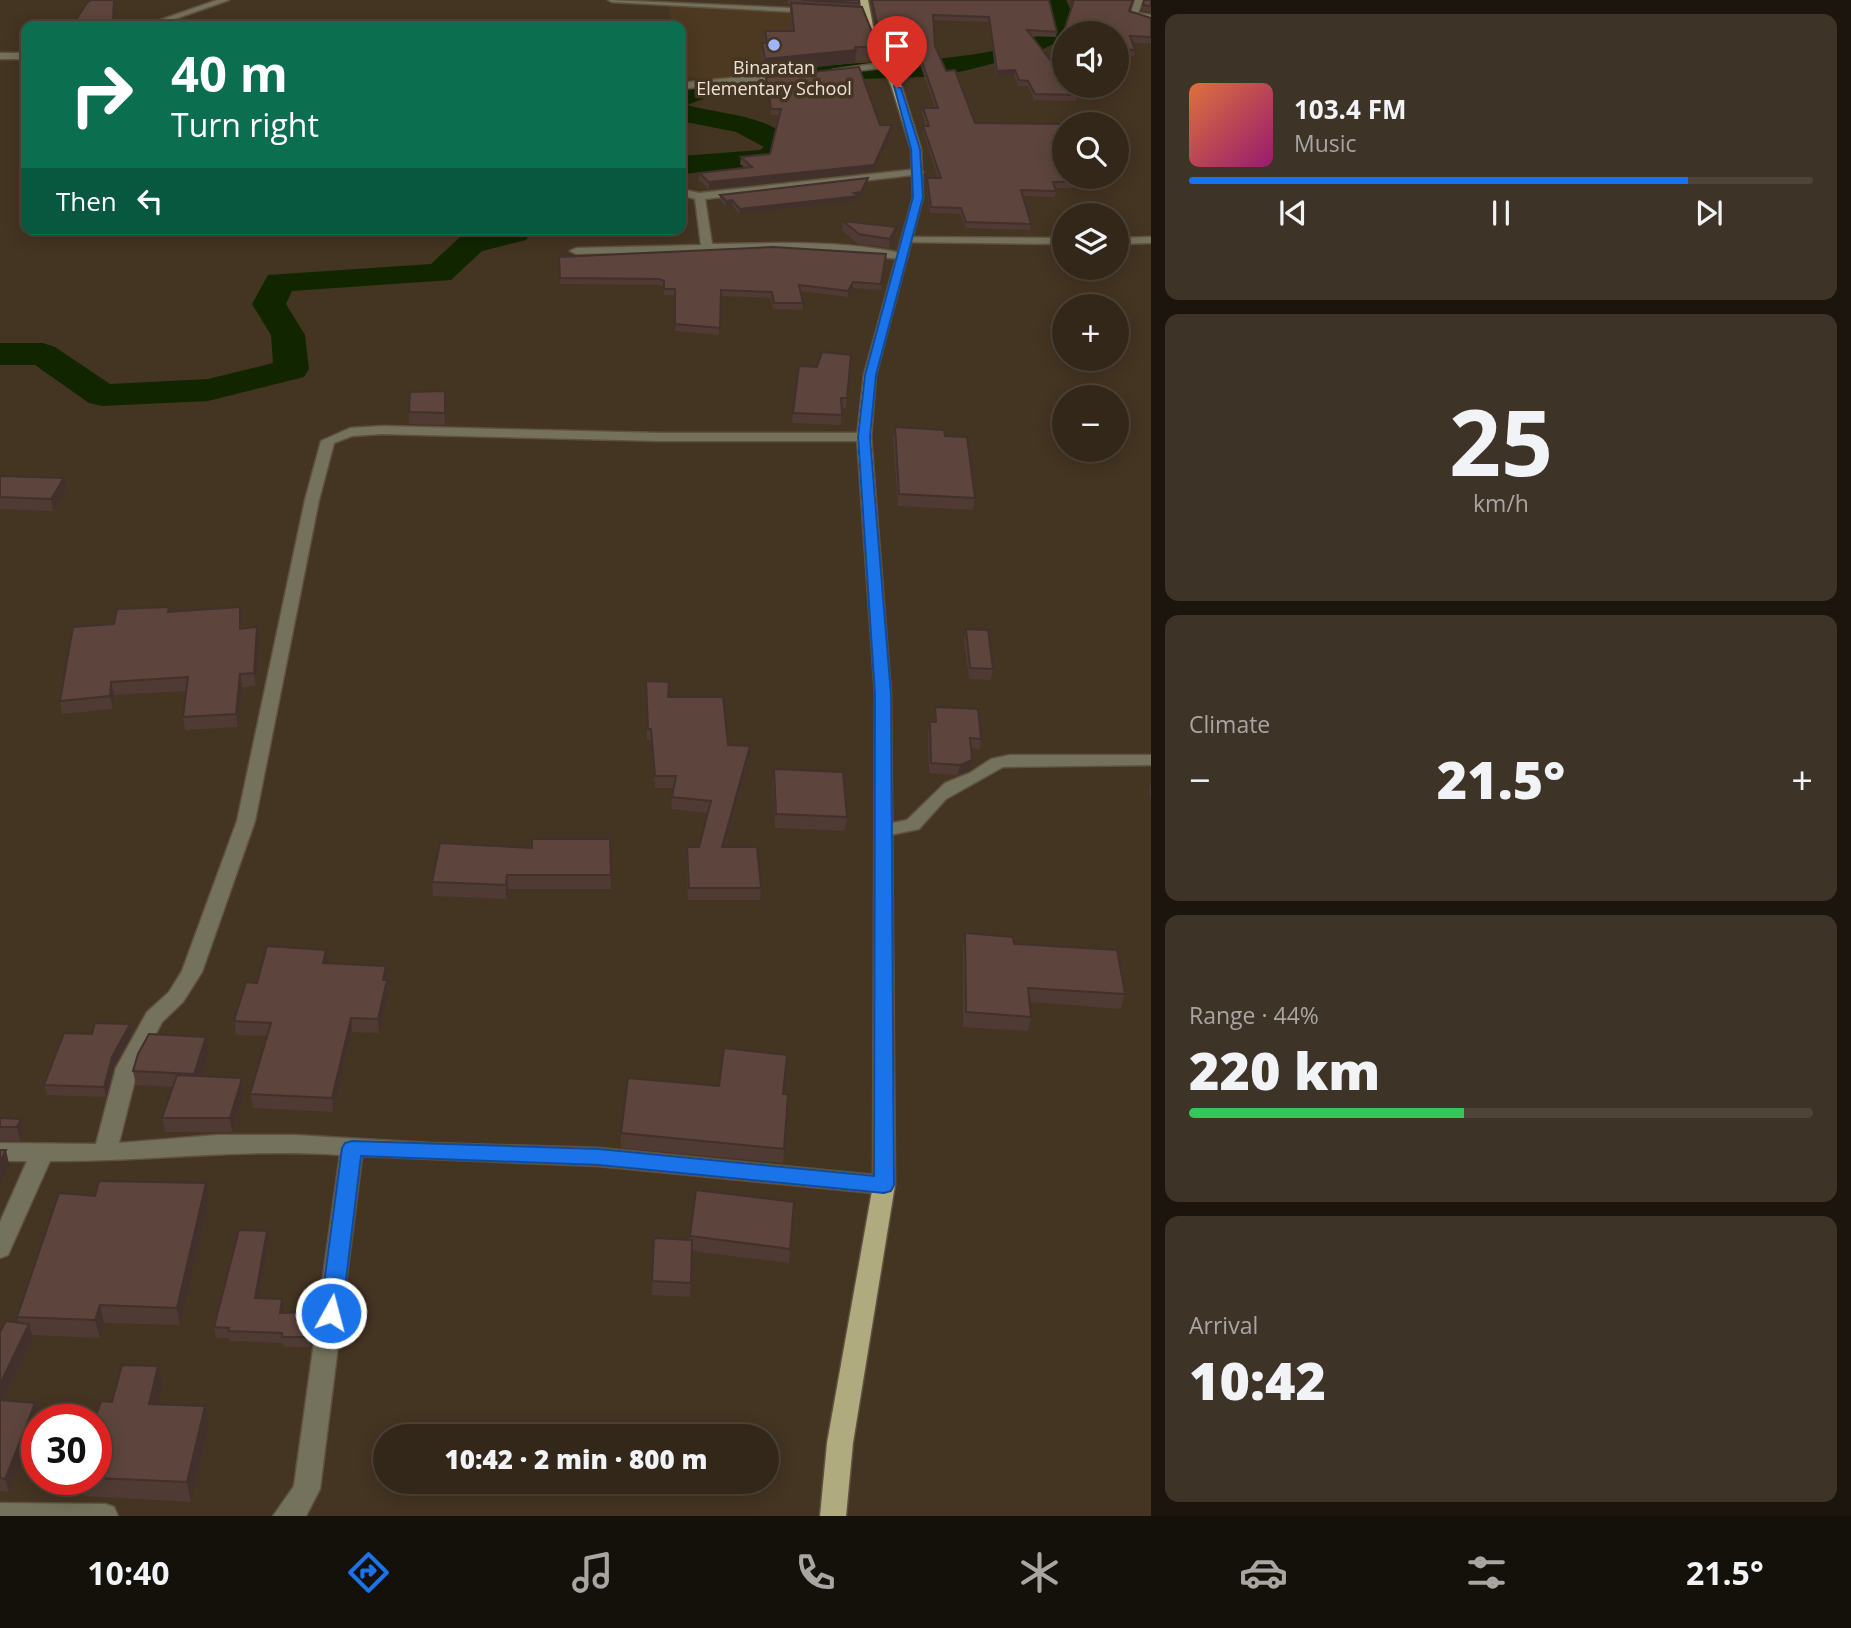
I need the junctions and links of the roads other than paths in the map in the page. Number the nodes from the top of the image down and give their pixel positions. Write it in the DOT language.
graph roads {
  1 [pos="225,0"];
  2 [pos="612,0"];
  3 [pos="864,0"];
  4 [pos="1139,0"];
  5 [pos="825,12"];
  6 [pos="852,13"];
  7 [pos="866,14"];
  8 [pos="1151,18"];
  9 [pos="162,21"];
  10 [pos="21,56"];
  11 [pos="0,57"];
  12 [pos="889,69"];
  13 [pos="832,70"];
  14 [pos="804,73"];
  15 [pos="686,85"];
  16 [pos="918,172"];
  17 [pos="686,193"];
  18 [pos="701,197"];
  19 [pos="1151,240"];
  20 [pos="1129,241"];
  21 [pos="1052,242"];
  22 [pos="904,248"];
  23 [pos="707,249"];
  24 [pos="576,251"];
  25 [pos="864,437"];
  26 [pos="1151,760"];
  27 [pos="885,830"];
  28 [pos="352,1148"];
  29 [pos="0,1152"];
  30 [pos="42,1153"];
  31 [pos="105,1153"];
  32 [pos="884,1185"];
  33 [pos="0,1248"];
  34 [pos="0,1515"];
  35 [pos="105,1516"];
  36 [pos="286,1516"];
  37 [pos="833,1516"];
  1 -- 9 [label="street"];
  2 -- 5 [label="street"];
  3 -- 7 [label="main road"];
  4 -- 8 [label="street"];
  6 -- 7 [label="street"];
  7 -- 12 [label="main road"];
  10 -- 11 [label="street"];
  12 -- 13 [label="street"];
  12 -- 16 [label="main road"];
  14 -- 15 [label="street"];
  16 -- 18 [label="street"];
  16 -- 22 [label="main road"];
  17 -- 18 [label="street"];
  18 -- 23 [label="street"];
  19 -- 20 [label="street"];
  21 -- 22 [label="street"];
  22 -- 23 [label="street"];
  22 -- 25 [label="main road"];
  23 -- 24 [label="street"];
  25 -- 27 [label="main road"];
  25 -- 31 [label="street"];
  26 -- 27 [label="street"];
  27 -- 32 [label="main road"];
  28 -- 31 [label="street"];
  28 -- 32 [label="street"];
  28 -- 36 [label="street"];
  29 -- 30 [label="street"];
  30 -- 31 [label="street"];
  30 -- 33 [label="street"];
  32 -- 37 [label="main road"];
  34 -- 35 [label="street"];
}
